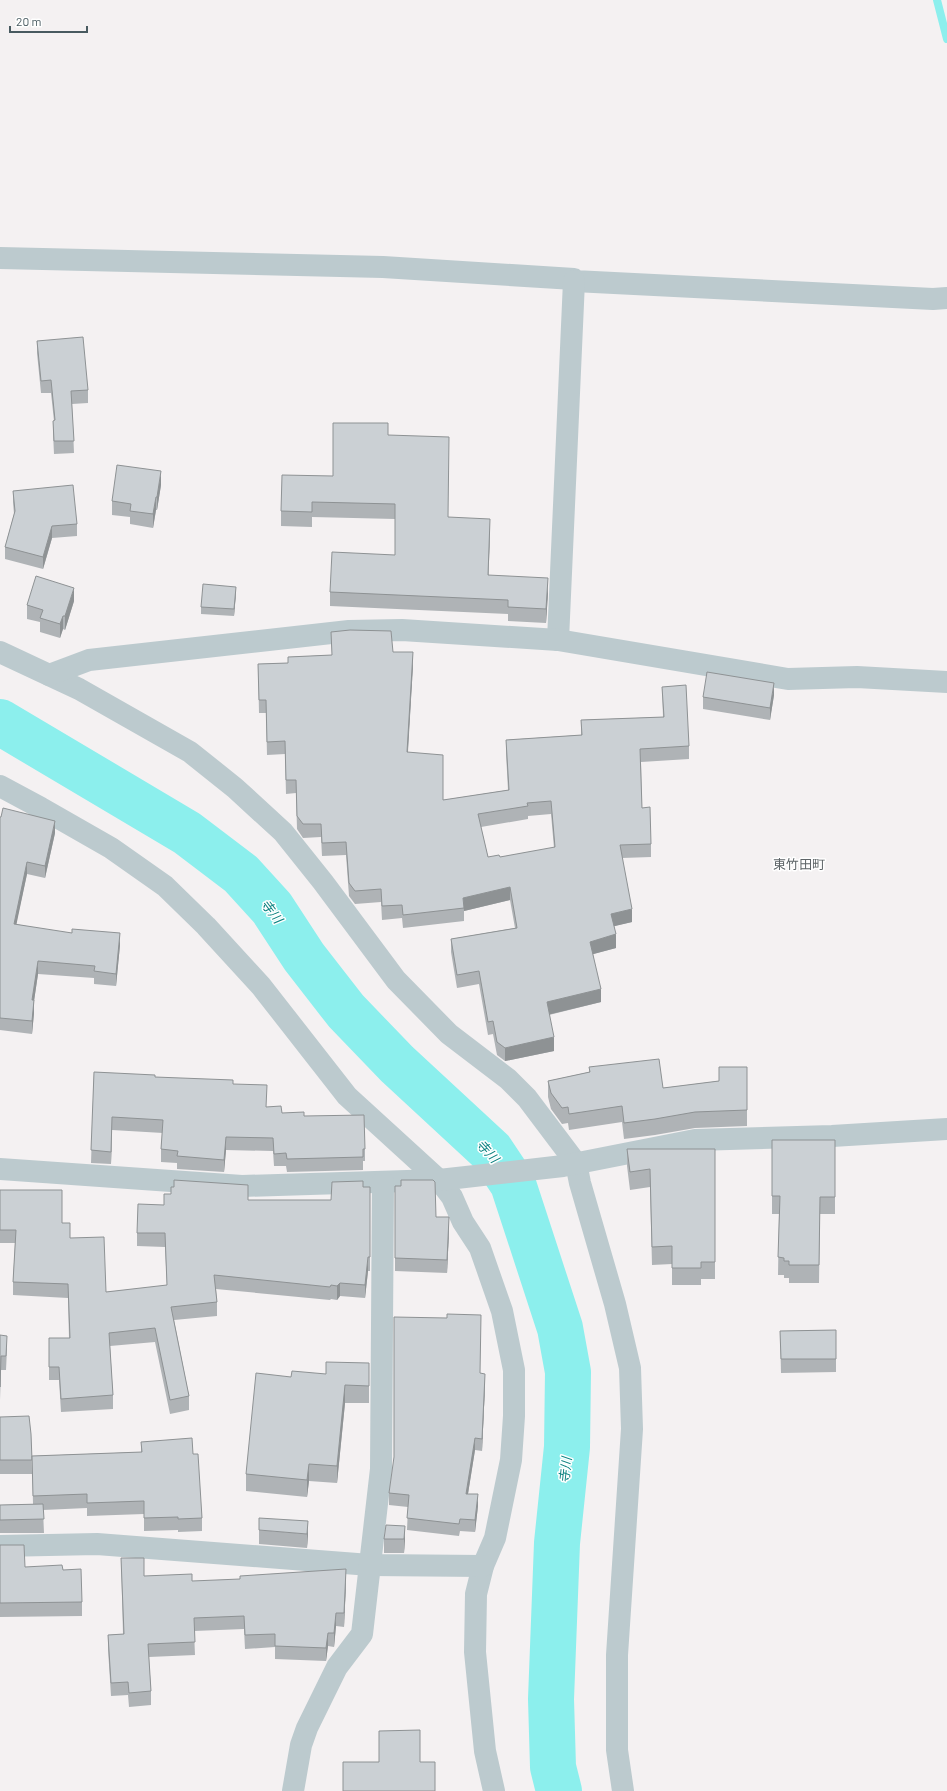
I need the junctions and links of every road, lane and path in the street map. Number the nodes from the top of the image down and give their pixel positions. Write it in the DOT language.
graph roads {
  1 [pos="0,258"];
  2 [pos="574,281"];
  3 [pos="947,298"];
  4 [pos="558,640"];
  5 [pos="0,652"];
  6 [pos="49,675"];
  7 [pos="947,682"];
  8 [pos="0,786"];
  9 [pos="947,1128"];
  10 [pos="570,1165"];
  11 [pos="0,1169"];
  12 [pos="445,1179"];
  13 [pos="383,1182"];
  14 [pos="0,1546"];
  15 [pos="370,1565"];
  16 [pos="483,1566"];
  17 [pos="293,1791"];
  18 [pos="494,1791"];
  19 [pos="623,1791"];
  1 -- 2 [label="street"];
  2 -- 3 [label="street"];
  2 -- 4 [label="street"];
  4 -- 6 [label="street"];
  4 -- 7 [label="street"];
  5 -- 6 [label="street"];
  6 -- 10 [label="street"];
  8 -- 12 [label="street"];
  9 -- 10 [label="street"];
  10 -- 12 [label="street"];
  10 -- 19 [label="street"];
  11 -- 13 [label="street"];
  12 -- 13 [label="street"];
  12 -- 16 [label="street"];
  13 -- 15 [label="street"];
  14 -- 15 [label="street"];
  15 -- 16 [label="street"];
  15 -- 17 [label="street"];
  16 -- 18 [label="street"];
}
